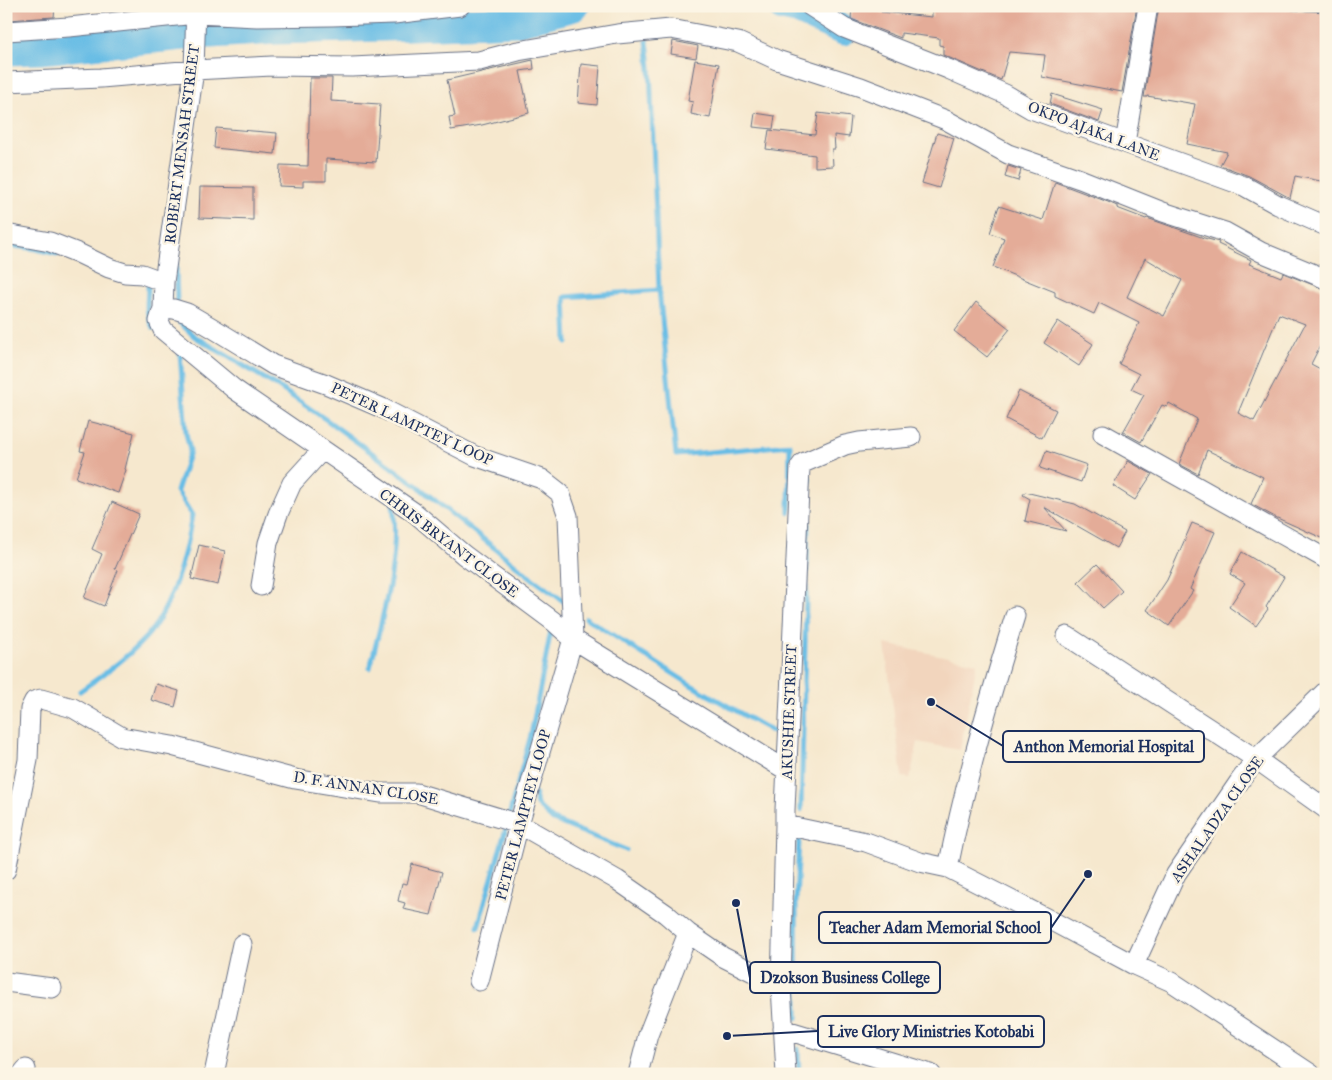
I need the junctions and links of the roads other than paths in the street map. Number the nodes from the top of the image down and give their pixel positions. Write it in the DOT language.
graph roads {
  1 [pos="460,6"];
  2 [pos="810,6"];
  3 [pos="1148,6"];
  4 [pos="196,10"];
  5 [pos="6,31"];
  6 [pos="194,70"];
  7 [pos="6,82"];
  8 [pos="1125,143"];
  9 [pos="1326,226"];
  10 [pos="6,234"];
  11 [pos="1326,279"];
  12 [pos="164,282"];
  13 [pos="163,308"];
  14 [pos="1103,434"];
  15 [pos="911,437"];
  16 [pos="322,450"];
  17 [pos="1326,559"];
  18 [pos="261,586"];
  19 [pos="1015,616"];
  20 [pos="1067,636"];
  21 [pos="573,639"];
  22 [pos="1326,691"];
  23 [pos="1256,759"];
  24 [pos="786,770"];
  25 [pos="1326,809"];
  26 [pos="519,824"];
  27 [pos="786,825"];
  28 [pos="948,868"];
  29 [pos="6,870"];
  30 [pos="688,933"];
  31 [pos="242,944"];
  32 [pos="1134,965"];
  33 [pos="479,981"];
  34 [pos="6,982"];
  35 [pos="781,986"];
  36 [pos="52,988"];
  37 [pos="783,1029"];
  38 [pos="214,1074"];
  39 [pos="638,1074"];
  40 [pos="786,1074"];
  41 [pos="931,1074"];
  42 [pos="1311,1074"];
  1 -- 4 [label="street"];
  2 -- 8 [label="street, OKPO AJAKA LANE"];
  3 -- 8 [label="street"];
  4 -- 5 [label="street"];
  4 -- 6 [label="street, ROBERT MENSAH STREET"];
  6 -- 7 [label="street"];
  6 -- 11 [label="street"];
  6 -- 12 [label="street, ROBERT MENSAH STREET"];
  8 -- 9 [label="street, OKPO AJAKA LANE"];
  10 -- 12 [label="street"];
  12 -- 13 [label="street, CHRIS BRYANT CLOSE"];
  13 -- 16 [label="street, CHRIS BRYANT CLOSE"];
  13 -- 21 [label="street, PETER LAMPTEY LOOP"];
  14 -- 17 [label="street"];
  15 -- 24 [label="street, AKUSHIE STREET"];
  16 -- 18 [label="street"];
  16 -- 21 [label="street, CHRIS BRYANT CLOSE"];
  19 -- 28 [label="street"];
  20 -- 23 [label="street"];
  21 -- 24 [label="street, CHRIS BRYANT CLOSE"];
  21 -- 26 [label="street, PETER LAMPTEY LOOP"];
  22 -- 23 [label="street, ASHALADZA CLOSE"];
  23 -- 25 [label="street"];
  23 -- 32 [label="street, ASHALADZA CLOSE"];
  24 -- 27 [label="street, AKUSHIE STREET"];
  26 -- 29 [label="street, D. F. ANNAN CLOSE"];
  26 -- 30 [label="street, D. F. ANNAN CLOSE"];
  26 -- 33 [label="street, PETER LAMPTEY LOOP"];
  27 -- 28 [label="street"];
  27 -- 35 [label="street, AKUSHIE STREET"];
  28 -- 32 [label="street"];
  30 -- 35 [label="street, D. F. ANNAN CLOSE"];
  30 -- 39 [label="street"];
  31 -- 38 [label="street"];
  32 -- 42 [label="street"];
  34 -- 36 [label="street"];
  35 -- 37 [label="street, AKUSHIE STREET"];
  37 -- 40 [label="street, AKUSHIE STREET"];
  37 -- 41 [label="street"];
}
